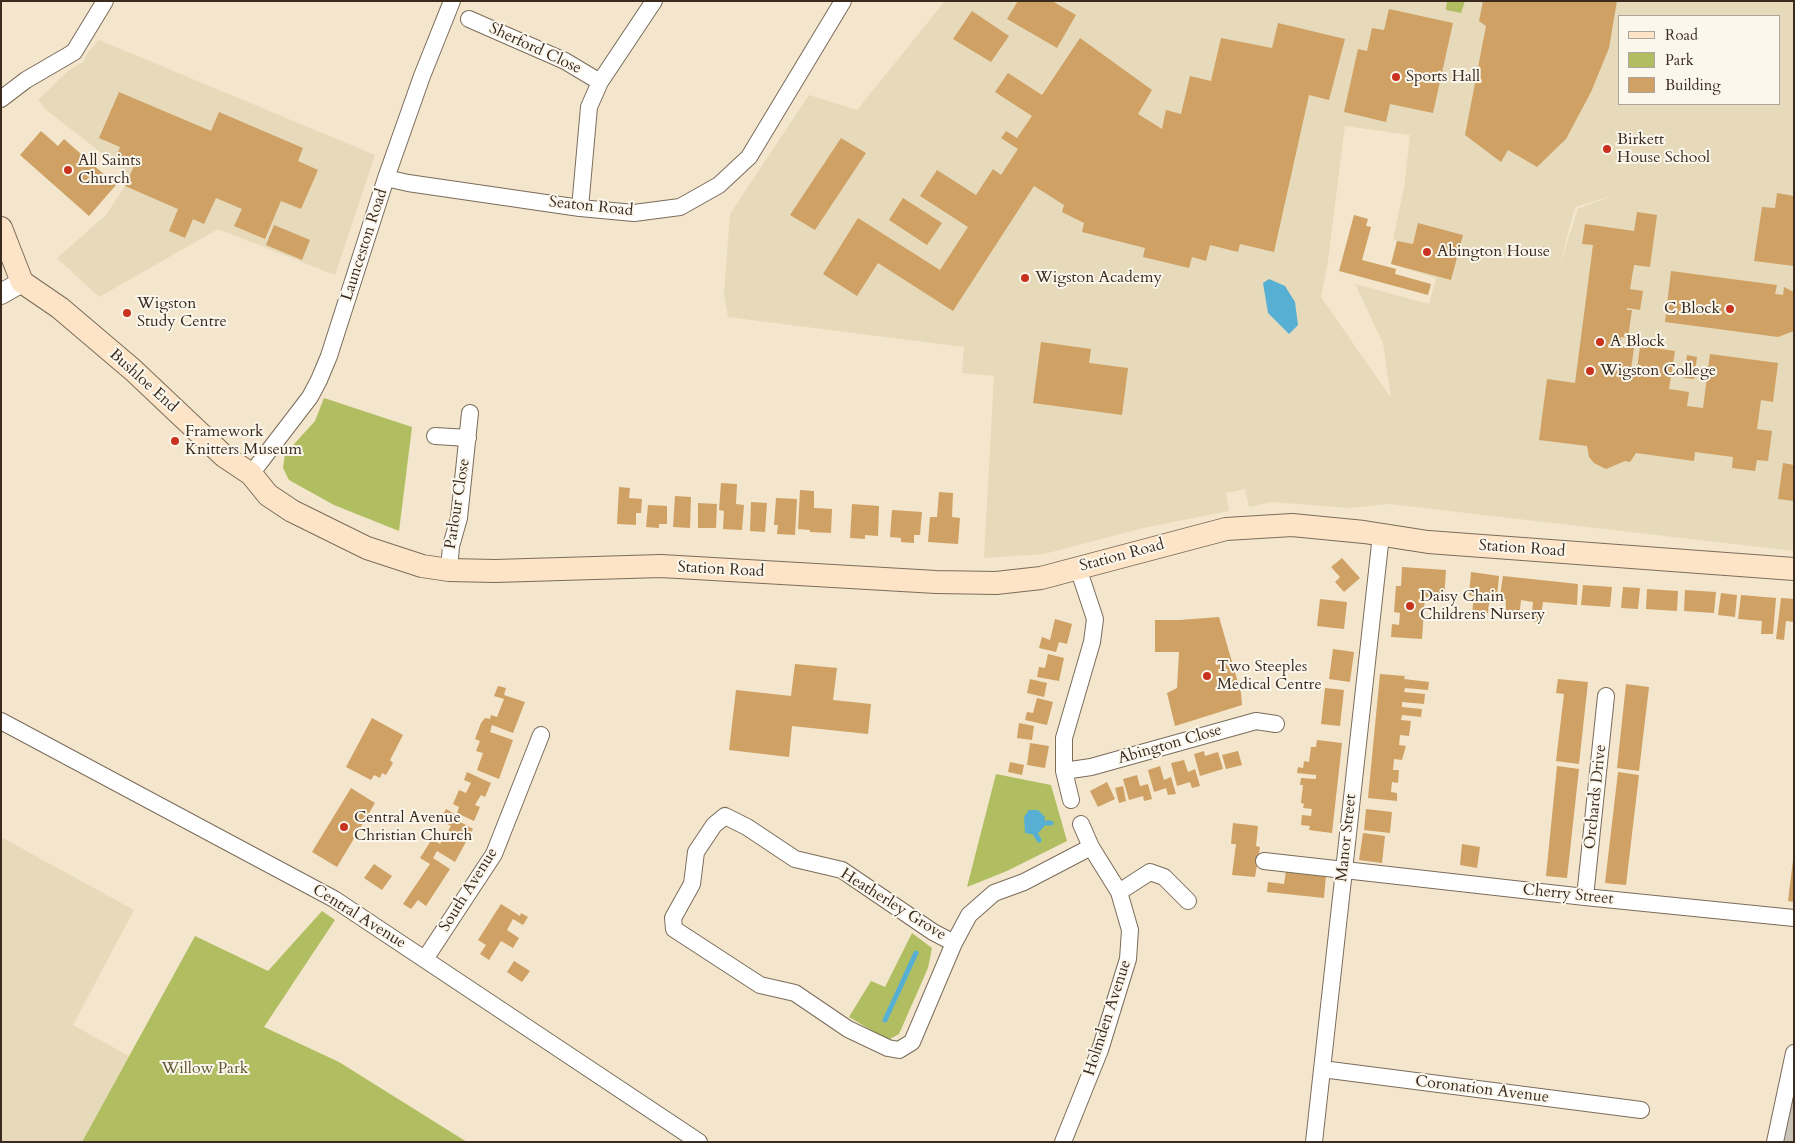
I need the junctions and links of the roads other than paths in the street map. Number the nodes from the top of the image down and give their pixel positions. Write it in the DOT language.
graph roads {
  1 [pos="105,1"];
  2 [pos="452,1"];
  3 [pos="654,1"];
  4 [pos="842,1"];
  5 [pos="469,19"];
  6 [pos="600,82"];
  7 [pos="1,99"];
  8 [pos="386,178"];
  9 [pos="580,208"];
  10 [pos="3,231"];
  11 [pos="22,282"];
  12 [pos="1,294"];
  13 [pos="470,413"];
  14 [pos="435,436"];
  15 [pos="468,438"];
  16 [pos="251,474"];
  17 [pos="1381,534"];
  18 [pos="1078,568"];
  19 [pos="1794,569"];
  20 [pos="449,570"];
  21 [pos="1606,696"];
  22 [pos="1,721"];
  23 [pos="1276,724"];
  24 [pos="541,735"];
  25 [pos="1064,771"];
  26 [pos="1071,800"];
  27 [pos="1081,824"];
  28 [pos="1091,847"];
  29 [pos="1264,861"];
  30 [pos="1343,871"];
  31 [pos="1119,892"];
  32 [pos="1585,898"];
  33 [pos="1188,901"];
  34 [pos="1794,918"];
  35 [pos="954,943"];
  36 [pos="425,959"];
  37 [pos="1794,1053"];
  38 [pos="1322,1070"];
  39 [pos="1641,1110"];
  40 [pos="699,1142"];
  41 [pos="1063,1142"];
  42 [pos="1314,1142"];
  43 [pos="1775,1142"];
  1 -- 7 [label="street"];
  2 -- 8 [label="street, Launceston Road"];
  3 -- 6 [label="street"];
  4 -- 9 [label="street, Seaton Road"];
  5 -- 6 [label="street, Sherford Close"];
  6 -- 9 [label="street"];
  8 -- 9 [label="street, Seaton Road"];
  8 -- 16 [label="street, Launceston Road"];
  10 -- 11 [label="main road"];
  11 -- 12 [label="street"];
  11 -- 16 [label="main road, Bushloe End"];
  13 -- 15 [label="street, Parlour Close"];
  14 -- 15 [label="street, Parlour Close"];
  15 -- 20 [label="street, Parlour Close"];
  16 -- 20 [label="main road, Bushloe End"];
  17 -- 18 [label="main road, Station Road"];
  17 -- 19 [label="main road, Station Road"];
  17 -- 30 [label="street, Manor Street"];
  18 -- 20 [label="main road, Station Road"];
  18 -- 25 [label="street"];
  21 -- 32 [label="street, Orchards Drive"];
  22 -- 36 [label="street, Central Avenue"];
  23 -- 25 [label="street, Abington Close"];
  24 -- 36 [label="street, South Avenue"];
  25 -- 26 [label="street"];
  27 -- 28 [label="street, Holmden Avenue"];
  28 -- 31 [label="street, Holmden Avenue"];
  28 -- 35 [label="street, Heatherley Grove"];
  29 -- 30 [label="street, Cherry Street"];
  30 -- 32 [label="street, Cherry Street"];
  30 -- 38 [label="street, Manor Street"];
  31 -- 33 [label="street"];
  31 -- 41 [label="street, Holmden Avenue"];
  32 -- 34 [label="street, Cherry Street"];
  35 -- 35 [label="street, Heatherley Grove"];
  36 -- 40 [label="street, Central Avenue"];
  37 -- 43 [label="street"];
  38 -- 39 [label="street, Coronation Avenue"];
  38 -- 42 [label="street, Manor Street"];
}
